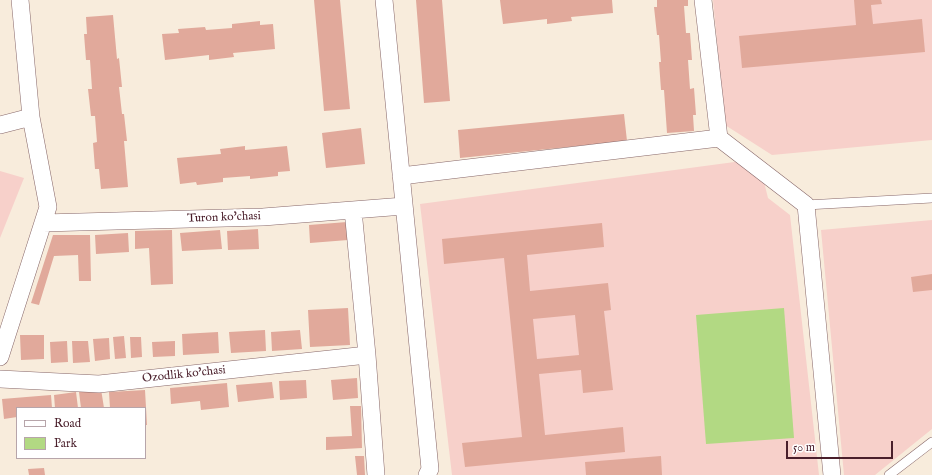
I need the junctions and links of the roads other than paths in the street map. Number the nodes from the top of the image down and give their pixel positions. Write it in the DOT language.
graph roads {
  1 [pos="20,0"];
  2 [pos="384,0"];
  3 [pos="703,0"];
  4 [pos="32,116"];
  5 [pos="0,125"];
  6 [pos="719,138"];
  7 [pos="401,176"];
  8 [pos="932,198"];
  9 [pos="806,205"];
  10 [pos="404,206"];
  11 [pos="353,210"];
  12 [pos="43,222"];
  13 [pos="367,355"];
  14 [pos="0,357"];
  15 [pos="0,380"];
  16 [pos="932,442"];
  17 [pos="376,475"];
  18 [pos="427,475"];
  19 [pos="832,475"];
  20 [pos="889,475"];
  1 -- 4 [label="street"];
  2 -- 7 [label="street"];
  3 -- 6 [label="street"];
  4 -- 5 [label="street"];
  4 -- 12 [label="street"];
  6 -- 7 [label="street"];
  6 -- 9 [label="street"];
  7 -- 10 [label="street"];
  8 -- 9 [label="lane"];
  9 -- 19 [label="street"];
  10 -- 11 [label="street, Turon ko'chasi"];
  10 -- 18 [label="street"];
  11 -- 12 [label="street, Turon ko'chasi"];
  11 -- 13 [label="street"];
  12 -- 14 [label="street"];
  13 -- 15 [label="street, Ozodlik ko'chasi"];
  13 -- 17 [label="street"];
  16 -- 20 [label="lane"];
}
